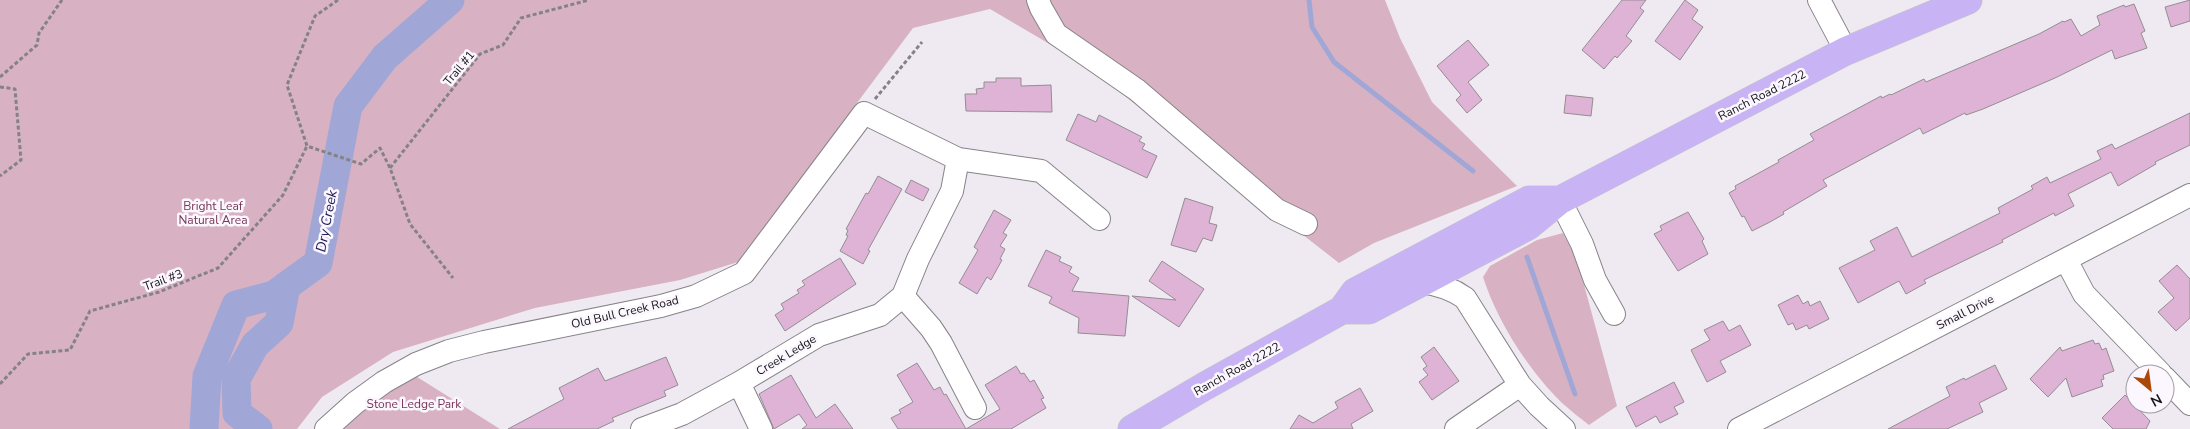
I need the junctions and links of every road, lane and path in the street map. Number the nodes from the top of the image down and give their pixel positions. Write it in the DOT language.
graph roads {
  1 [pos="62,0"];
  2 [pos="338,0"];
  3 [pos="589,0"];
  4 [pos="1038,0"];
  5 [pos="1819,0"];
  6 [pos="1968,0"];
  7 [pos="922,42"];
  8 [pos="1846,51"];
  9 [pos="0,77"];
  10 [pos="0,87"];
  11 [pos="864,113"];
  12 [pos="307,146"];
  13 [pos="958,159"];
  14 [pos="390,168"];
  15 [pos="0,176"];
  16 [pos="2190,195"];
  17 [pos="1560,200"];
  18 [pos="1099,219"];
  19 [pos="1306,224"];
  20 [pos="1471,256"];
  21 [pos="2066,260"];
  22 [pos="454,278"];
  23 [pos="1421,282"];
  24 [pos="903,296"];
  25 [pos="1464,298"];
  26 [pos="1342,310"];
  27 [pos="1614,314"];
  28 [pos="2151,364"];
  29 [pos="739,383"];
  30 [pos="0,384"];
  31 [pos="1520,385"];
  32 [pos="2175,388"];
  33 [pos="2190,404"];
  34 [pos="975,408"];
  35 [pos="326,429"];
  36 [pos="642,429"];
  37 [pos="761,429"];
  38 [pos="1132,429"];
  39 [pos="1456,429"];
  40 [pos="1564,429"];
  41 [pos="1739,429"];
  1 -- 9 [label="path"];
  2 -- 12 [label="path"];
  3 -- 14 [label="path, Trail #1"];
  4 -- 19 [label="street"];
  5 -- 8 [label="street"];
  6 -- 8 [label="main road, Ranch Road 2222"];
  7 -- 11 [label="path"];
  8 -- 17 [label="main road, Ranch Road 2222"];
  10 -- 15 [label="path"];
  11 -- 13 [label="street"];
  11 -- 35 [label="street, Old Bull Creek Road"];
  12 -- 14 [label="path"];
  12 -- 30 [label="path, Trail #3"];
  13 -- 18 [label="street"];
  13 -- 24 [label="street, Creek Ledge"];
  14 -- 22 [label="path"];
  16 -- 21 [label="street, Small Drive"];
  17 -- 20 [label="main road, Ranch Road 2222"];
  17 -- 26 [label="main road, Ranch Road 2222"];
  17 -- 27 [label="street"];
  20 -- 23 [label="main road, Ranch Road 2222"];
  20 -- 25 [label="street"];
  21 -- 28 [label="street"];
  21 -- 41 [label="street, Small Drive"];
  23 -- 25 [label="street"];
  23 -- 26 [label="main road, Ranch Road 2222"];
  24 -- 29 [label="street, Creek Ledge"];
  24 -- 34 [label="street"];
  25 -- 31 [label="street"];
  26 -- 38 [label="main road, Ranch Road 2222"];
  29 -- 36 [label="street, Creek Ledge"];
  29 -- 37 [label="street"];
  31 -- 39 [label="street"];
  31 -- 40 [label="street"];
  32 -- 33 [label="street"];
}
